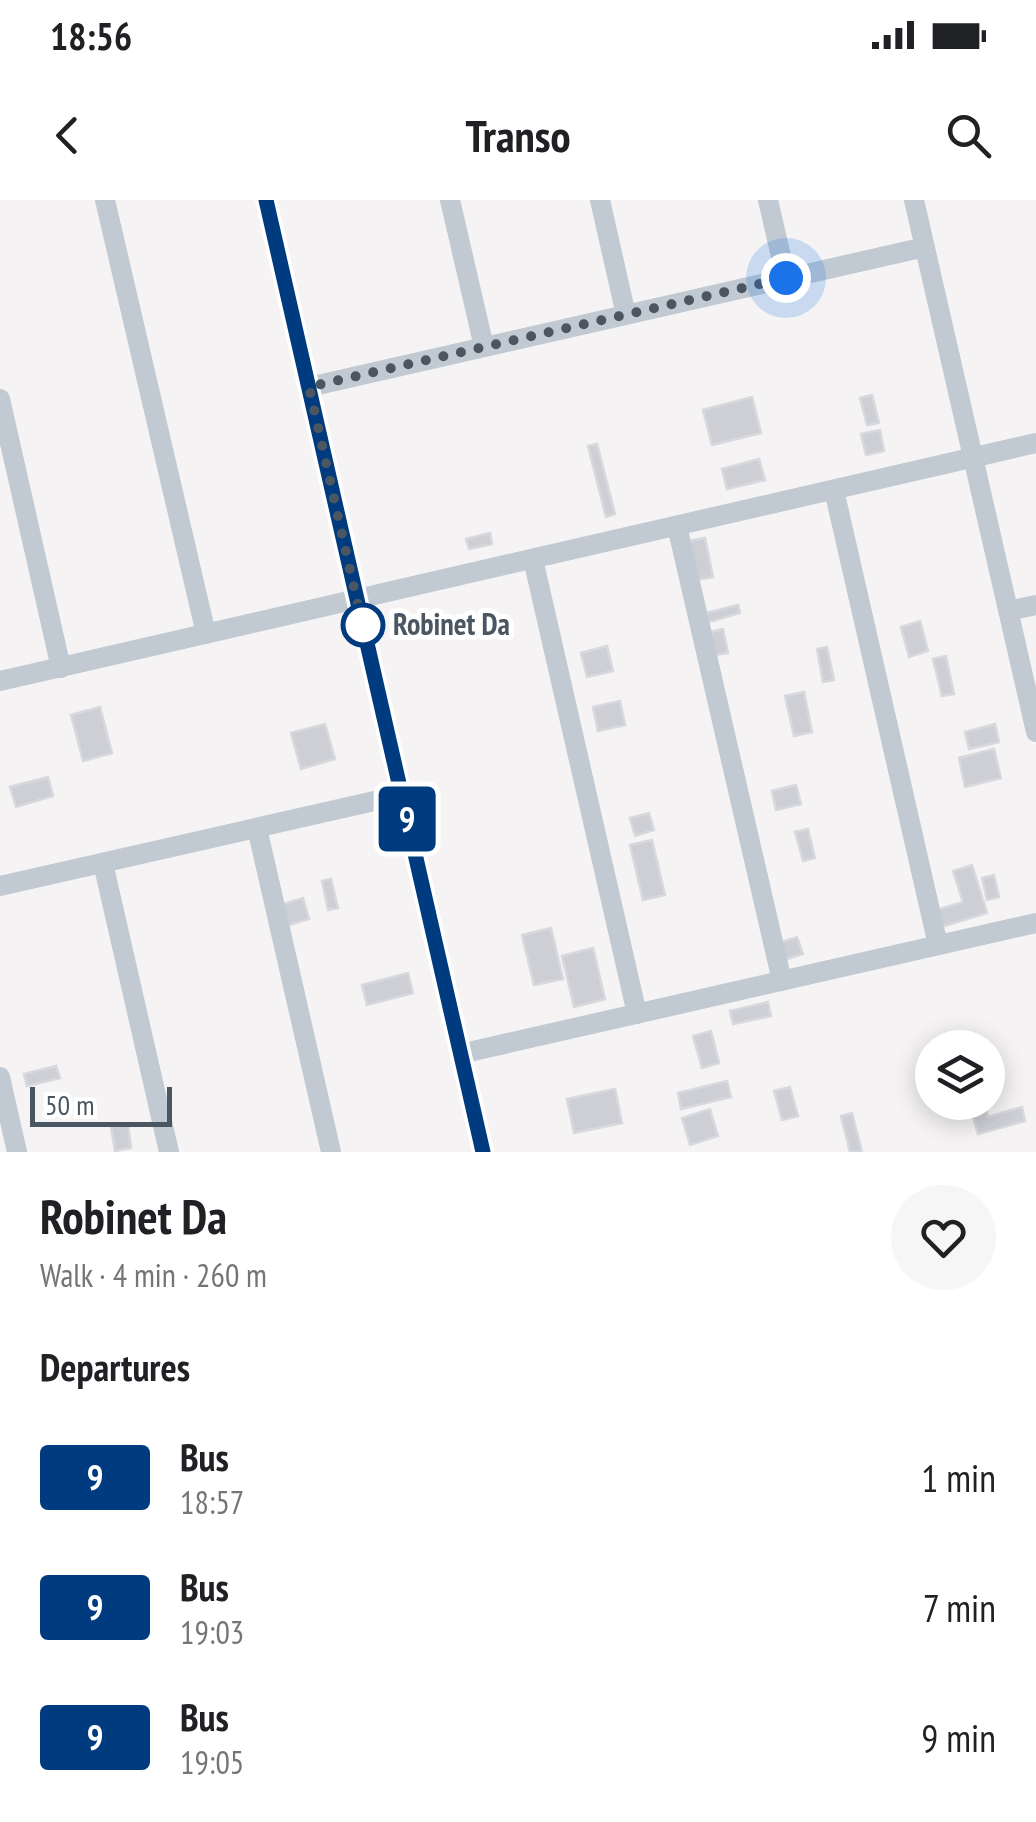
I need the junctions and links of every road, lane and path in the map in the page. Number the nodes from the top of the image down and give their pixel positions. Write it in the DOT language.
graph roads {
  1 [pos="106,200"];
  2 [pos="266,200"];
  3 [pos="450,200"];
  4 [pos="600,200"];
  5 [pos="768,200"];
  6 [pos="915,200"];
  7 [pos="925,247"];
  8 [pos="786,278"];
  9 [pos="626,315"];
  10 [pos="484,347"];
  11 [pos="309,387"];
  12 [pos="0,399"];
  13 [pos="1036,443"];
  14 [pos="974,458"];
  15 [pos="834,490"];
  16 [pos="677,526"];
  17 [pos="533,559"];
  18 [pos="357,600"];
  19 [pos="1036,605"];
  20 [pos="1008,611"];
  21 [pos="206,634"];
  22 [pos="61,668"];
  23 [pos="0,682"];
  24 [pos="1036,732"];
  25 [pos="402,795"];
  26 [pos="257,828"];
  27 [pos="103,862"];
  28 [pos="0,886"];
  29 [pos="1036,923"];
  30 [pos="938,946"];
  31 [pos="782,981"];
  32 [pos="636,1014"];
  33 [pos="460,1054"];
  34 [pos="0,1077"];
  35 [pos="17,1152"];
  36 [pos="168,1152"];
  37 [pos="330,1152"];
  38 [pos="483,1152"];
  1 -- 21 [label="street"];
  2 -- 11 [label="street"];
  3 -- 10 [label="street"];
  4 -- 9 [label="street"];
  5 -- 8 [label="street"];
  6 -- 7 [label="street"];
  7 -- 8 [label="street"];
  7 -- 14 [label="street"];
  8 -- 9 [label="street"];
  9 -- 10 [label="street"];
  10 -- 11 [label="street"];
  11 -- 18 [label="street"];
  12 -- 22 [label="street"];
  13 -- 14 [label="street"];
  14 -- 15 [label="street"];
  14 -- 20 [label="street"];
  15 -- 16 [label="street"];
  15 -- 30 [label="street"];
  16 -- 17 [label="street"];
  16 -- 31 [label="street"];
  17 -- 18 [label="street"];
  17 -- 32 [label="street"];
  18 -- 21 [label="street"];
  18 -- 25 [label="street"];
  19 -- 20 [label="street"];
  20 -- 24 [label="street"];
  21 -- 22 [label="street"];
  22 -- 23 [label="street"];
  25 -- 26 [label="street"];
  25 -- 33 [label="street"];
  26 -- 27 [label="street"];
  26 -- 37 [label="street"];
  27 -- 28 [label="street"];
  27 -- 36 [label="street"];
  29 -- 30 [label="street"];
  30 -- 31 [label="street"];
  31 -- 32 [label="street"];
  32 -- 33 [label="street"];
  33 -- 38 [label="street"];
  34 -- 35 [label="street"];
}
